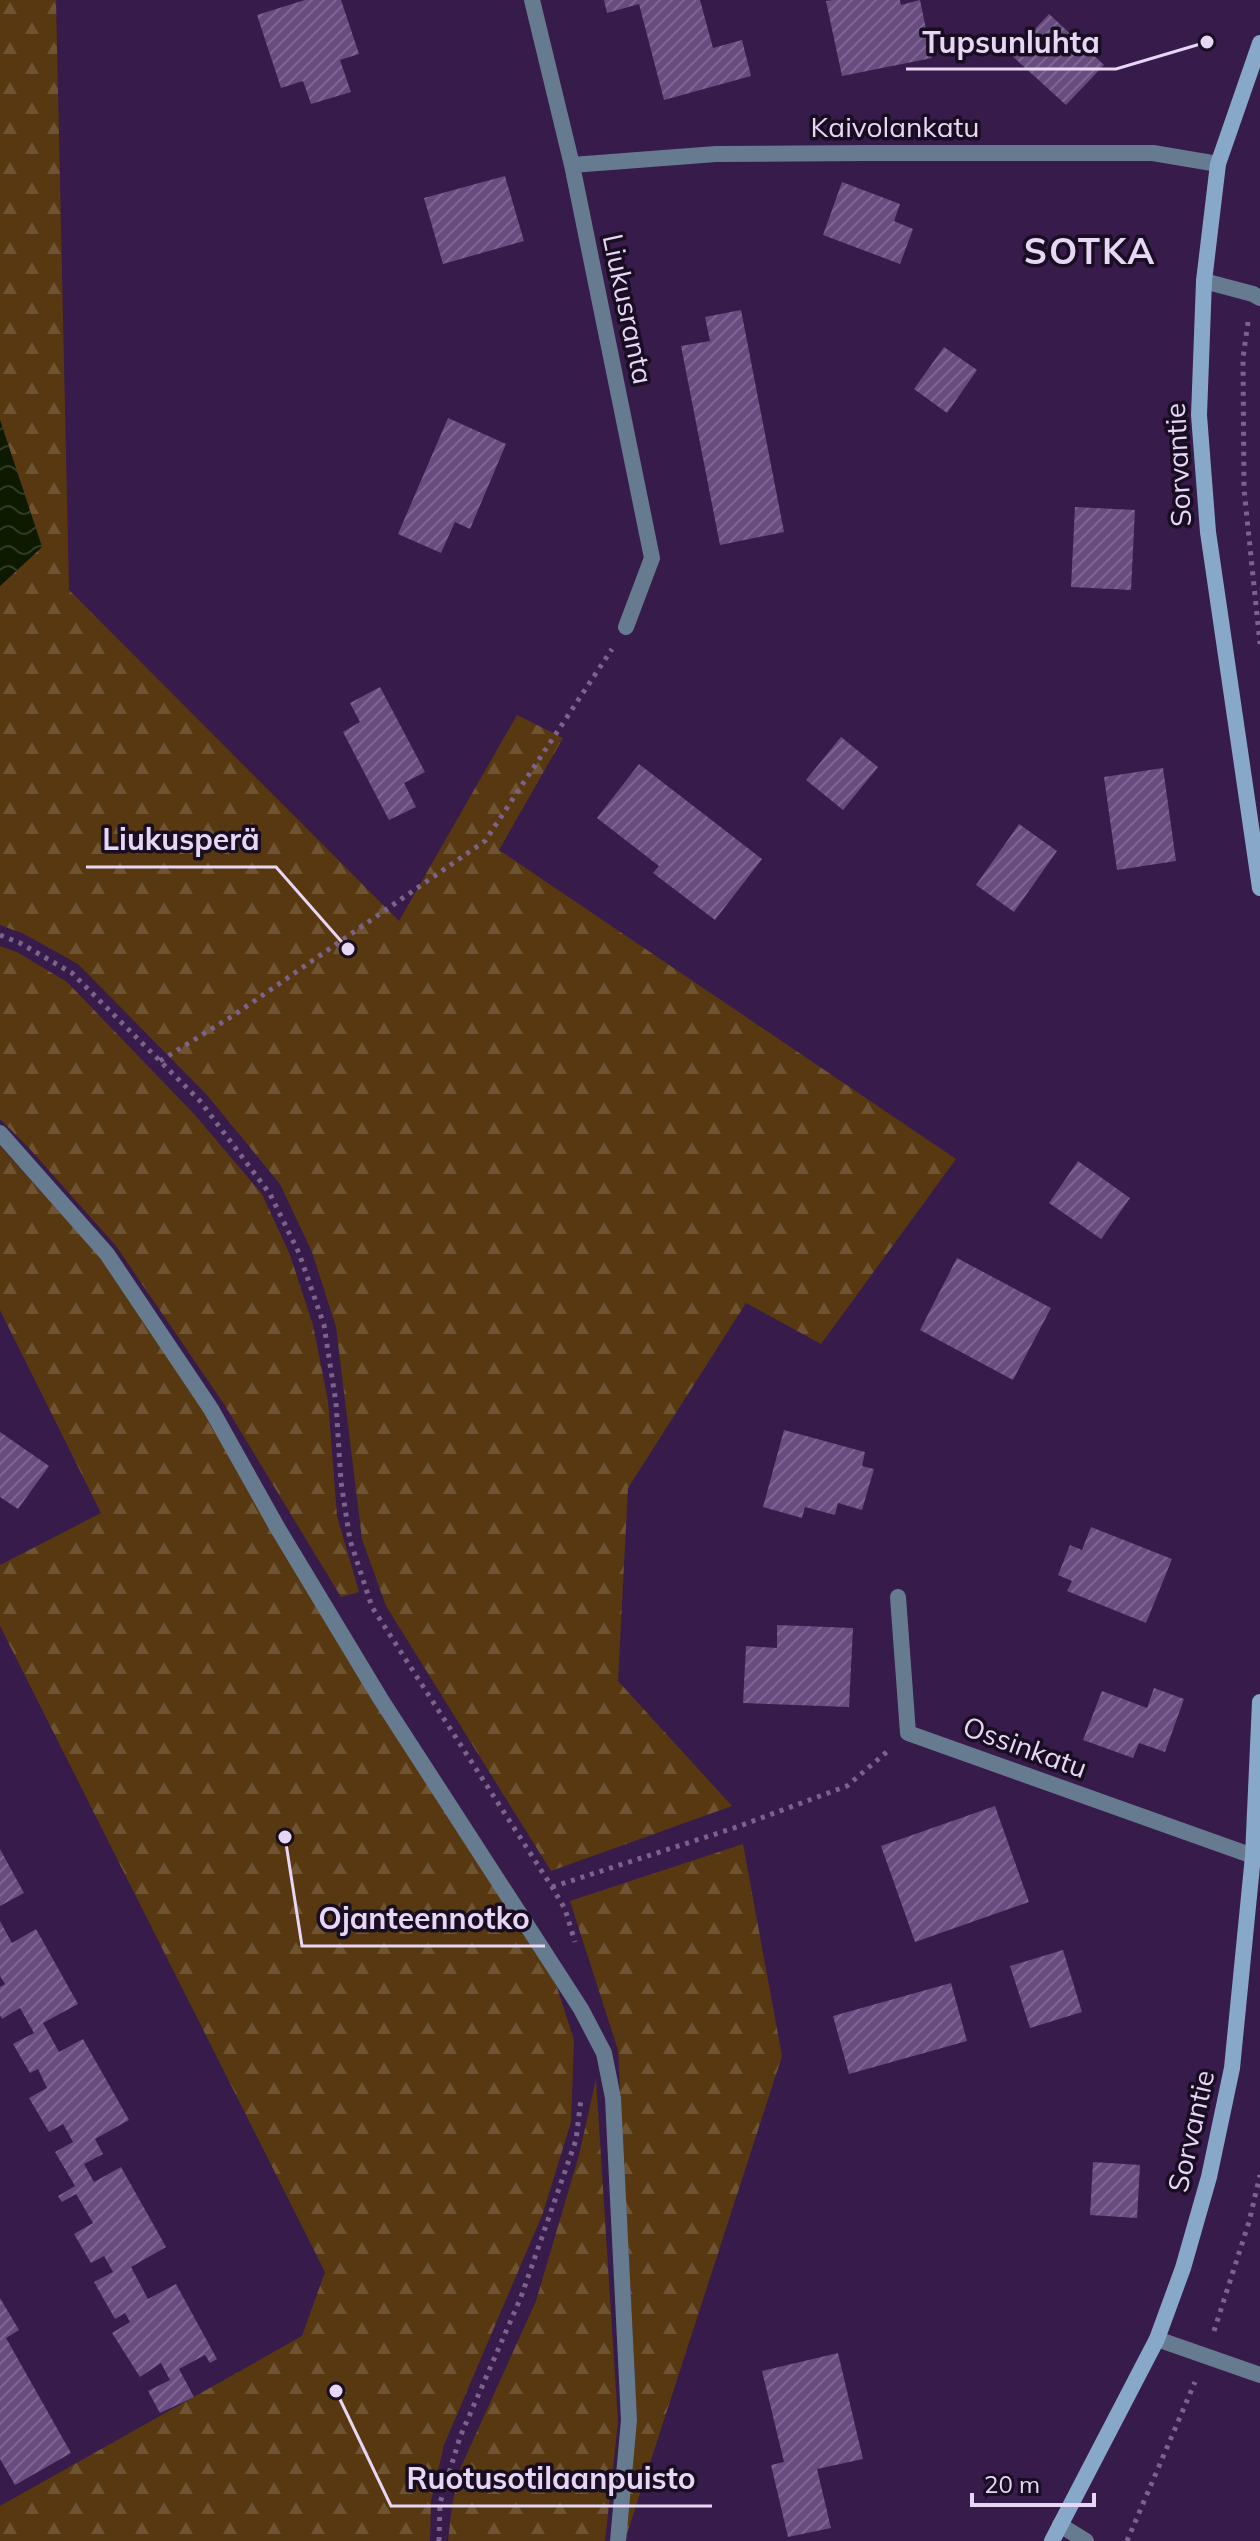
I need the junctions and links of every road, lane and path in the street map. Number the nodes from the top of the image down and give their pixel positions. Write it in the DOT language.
graph roads {
  1 [pos="532,0"];
  2 [pos="1260,43"];
  3 [pos="1218,164"];
  4 [pos="572,165"];
  5 [pos="1204,281"];
  6 [pos="1256,296"];
  7 [pos="626,627"];
  8 [pos="1260,644"];
  9 [pos="1260,888"];
  10 [pos="160,1061"];
  11 [pos="0,1133"];
  12 [pos="898,1597"];
  13 [pos="1260,1702"];
  14 [pos="908,1733"];
  15 [pos="1253,1856"];
  16 [pos="552,1887"];
  17 [pos="1157,2339"];
  18 [pos="1260,2375"];
  19 [pos="1060,2525"];
  20 [pos="618,2541"];
  21 [pos="1052,2541"];
  22 [pos="1086,2541"];
  1 -- 4 [label="street, Liukusranta"];
  2 -- 3 [label="main road, Sorvantie"];
  3 -- 4 [label="street, Kaivolankatu"];
  3 -- 5 [label="main road, Sorvantie"];
  4 -- 7 [label="street, Liukusranta"];
  5 -- 6 [label="street"];
  5 -- 9 [label="main road, Sorvantie"];
  6 -- 8 [label="path"];
  7 -- 10 [label="path"];
  11 -- 20 [label="street"];
  12 -- 14 [label="street"];
  13 -- 15 [label="main road, Sorvantie"];
  14 -- 15 [label="street, Ossinkatu"];
  14 -- 16 [label="path"];
  15 -- 17 [label="main road, Sorvantie"];
  17 -- 18 [label="street"];
  17 -- 19 [label="main road, Sorvantie"];
  19 -- 21 [label="main road, Sorvantie"];
  19 -- 22 [label="street"];
}
